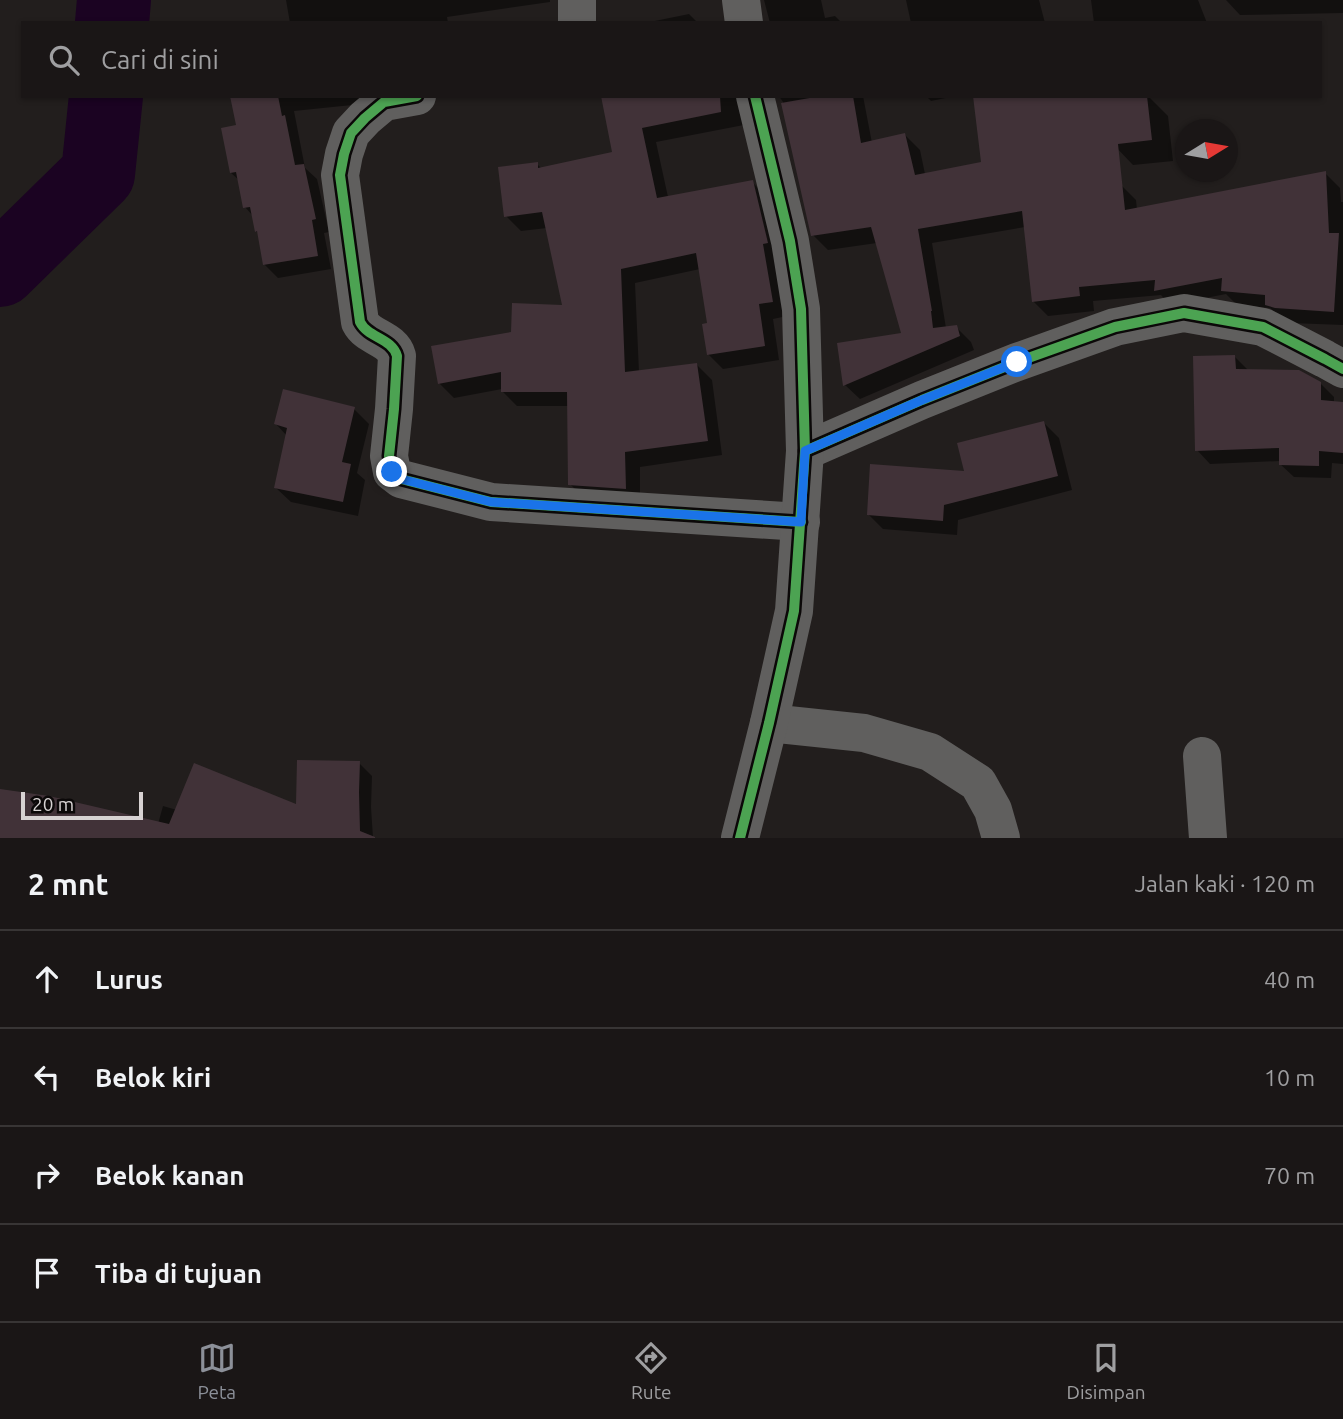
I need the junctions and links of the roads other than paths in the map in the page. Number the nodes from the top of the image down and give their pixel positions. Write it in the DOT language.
graph roads {
  1 [pos="577,0"];
  2 [pos="741,0"];
  3 [pos="578,21"];
  4 [pos="744,21"];
  5 [pos="406,98"];
  6 [pos="755,98"];
  7 [pos="1343,369"];
  8 [pos="805,451"];
  9 [pos="801,522"];
  10 [pos="769,723"];
  11 [pos="1202,756"];
  12 [pos="740,838"];
  13 [pos="1001,838"];
  14 [pos="1208,838"];
  1 -- 3 [label="street"];
  2 -- 4 [label="street"];
  5 -- 9 [label="street"];
  6 -- 8 [label="street"];
  7 -- 8 [label="street"];
  8 -- 9 [label="street"];
  9 -- 10 [label="street"];
  10 -- 12 [label="street"];
  10 -- 13 [label="street"];
  11 -- 14 [label="street"];
}
